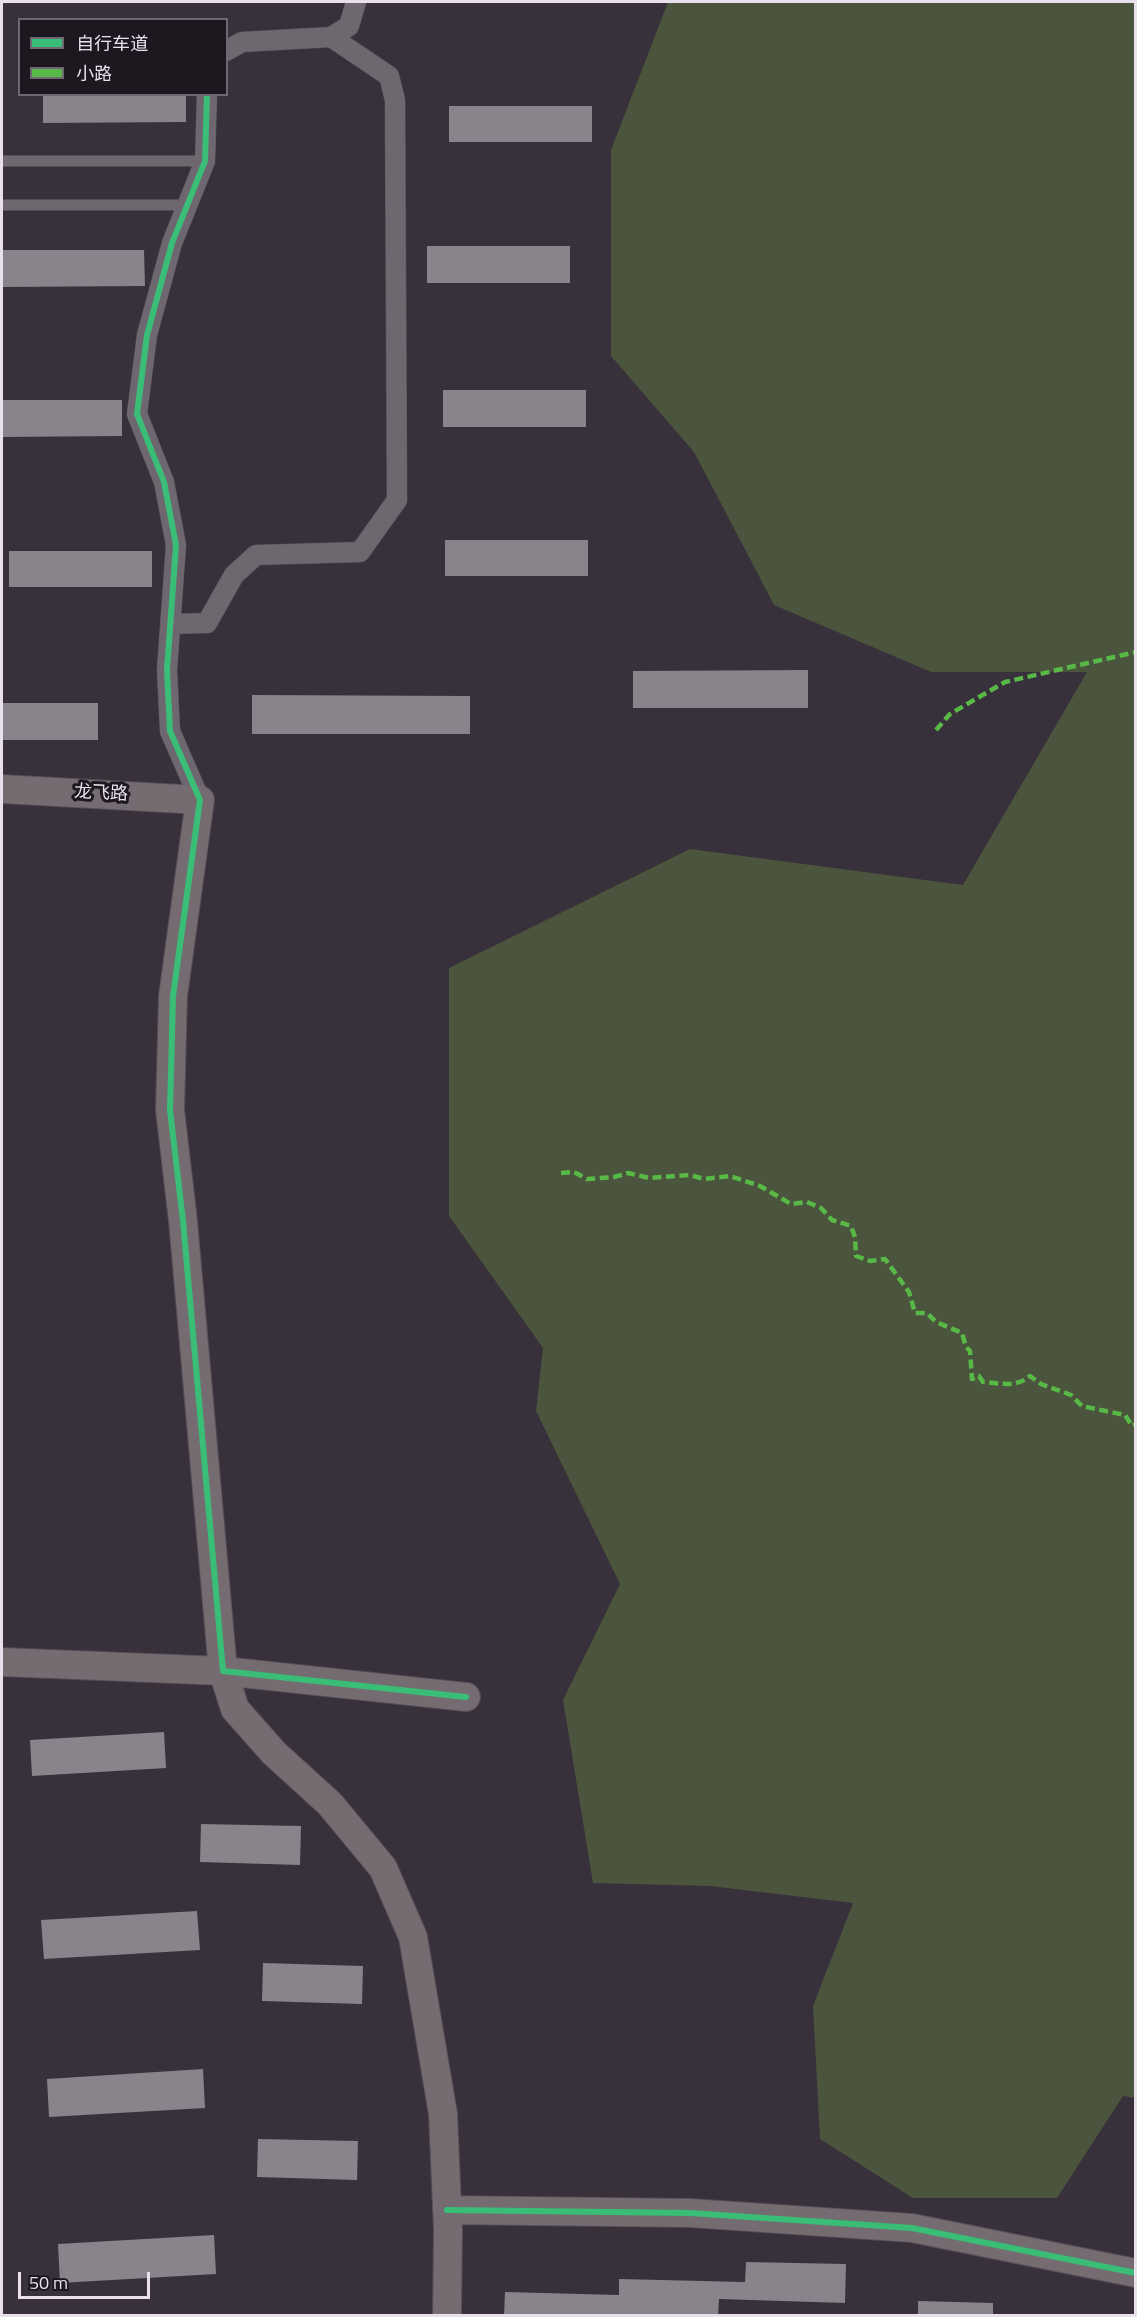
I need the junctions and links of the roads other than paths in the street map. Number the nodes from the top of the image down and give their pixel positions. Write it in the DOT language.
graph roads {
  1 [pos="356,2"];
  2 [pos="331,38"];
  3 [pos="228,50"];
  4 [pos="207,96"];
  5 [pos="2,161"];
  6 [pos="206,161"];
  7 [pos="2,205"];
  8 [pos="188,205"];
  9 [pos="171,624"];
  10 [pos="2,789"];
  11 [pos="201,800"];
  12 [pos="2,1662"];
  13 [pos="223,1671"];
  14 [pos="466,1697"];
  15 [pos="447,2210"];
  16 [pos="1136,2273"];
  17 [pos="447,2316"];
  1 -- 2 [label="street"];
  2 -- 3 [label="street"];
  2 -- 9 [label="street"];
  4 -- 6 [label="street"];
  5 -- 6 [label="lane"];
  6 -- 8 [label="street"];
  7 -- 8 [label="lane"];
  8 -- 9 [label="street"];
  9 -- 11 [label="street"];
  10 -- 11 [label="street, 龙飞路"];
  11 -- 13 [label="street"];
  12 -- 13 [label="street"];
  13 -- 14 [label="street"];
  13 -- 15 [label="street"];
  15 -- 16 [label="street"];
  15 -- 17 [label="street"];
}
